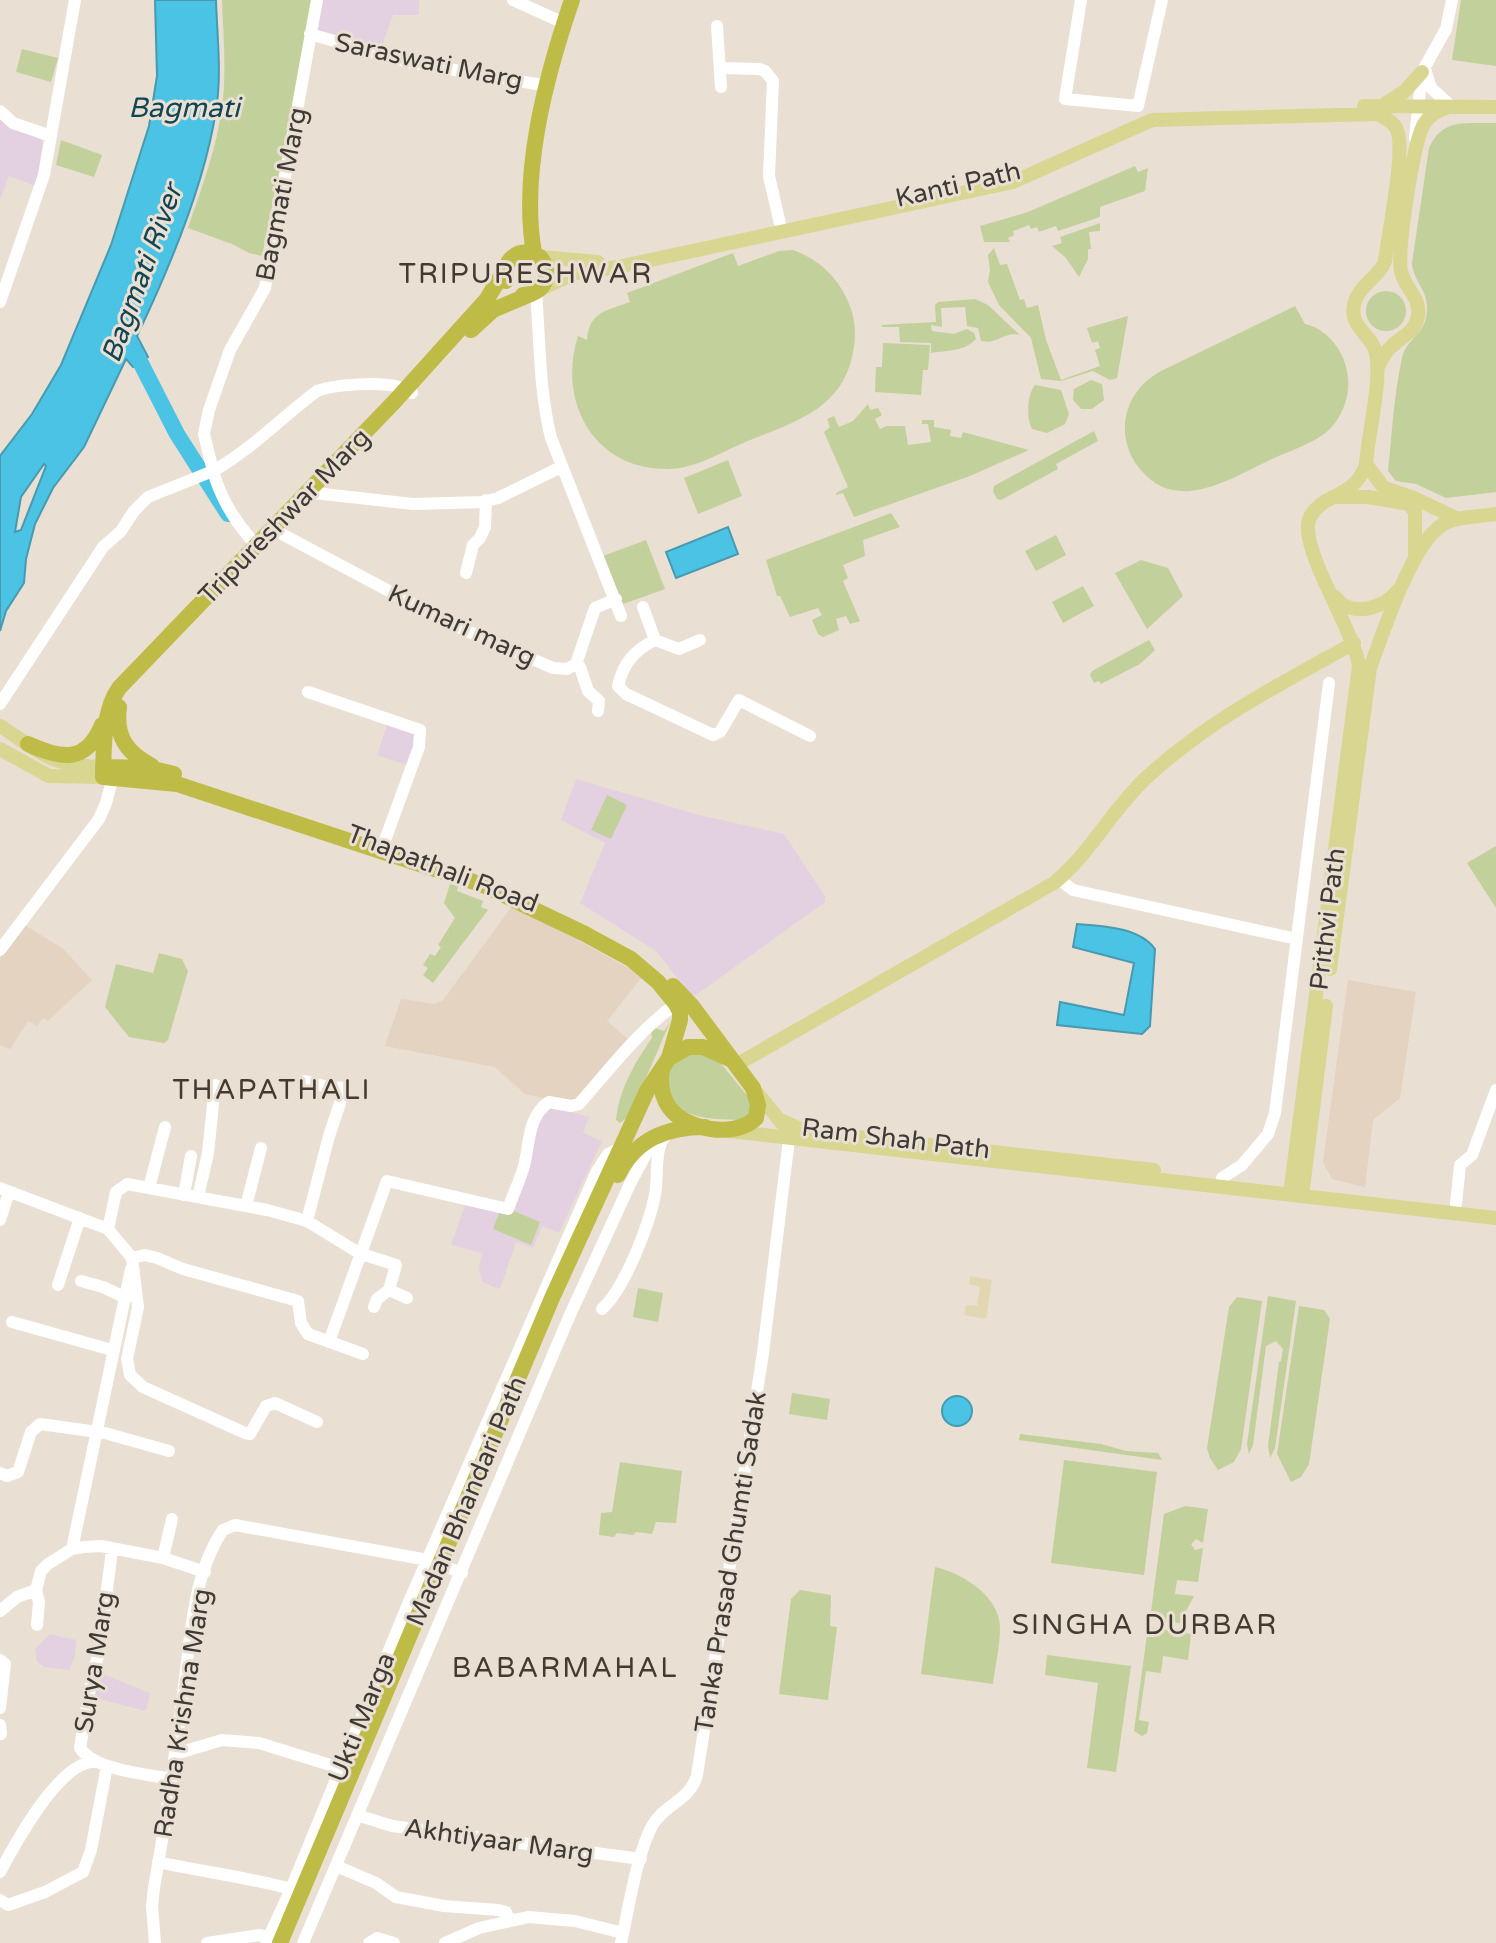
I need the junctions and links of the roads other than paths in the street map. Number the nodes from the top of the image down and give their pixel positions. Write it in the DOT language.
graph roads {
  1 [pos="75,0"];
  2 [pos="317,0"];
  3 [pos="513,0"];
  4 [pos="572,0"];
  5 [pos="1081,0"];
  6 [pos="1162,0"];
  7 [pos="1452,0"];
  8 [pos="564,23"];
  9 [pos="717,26"];
  10 [pos="310,34"];
  11 [pos="721,68"];
  12 [pos="1424,69"];
  13 [pos="548,86"];
  14 [pos="721,87"];
  15 [pos="1383,105"];
  16 [pos="1418,105"];
  17 [pos="1451,106"];
  18 [pos="1496,107"];
  19 [pos="0,111"];
  20 [pos="1140,112"];
  21 [pos="51,136"];
  22 [pos="1414,153"];
  23 [pos="529,221"];
  24 [pos="780,224"];
  25 [pos="537,255"];
  26 [pos="513,256"];
  27 [pos="504,271"];
  28 [pos="535,292"];
  29 [pos="0,302"];
  30 [pos="1377,369"];
  31 [pos="409,391"];
  32 [pos="1366,464"];
  33 [pos="561,467"];
  34 [pos="209,472"];
  35 [pos="314,493"];
  36 [pos="1335,497"];
  37 [pos="486,500"];
  38 [pos="1496,514"];
  39 [pos="1458,519"];
  40 [pos="278,532"];
  41 [pos="255,544"];
  42 [pos="1415,561"];
  43 [pos="466,573"];
  44 [pos="1406,579"];
  45 [pos="1330,590"];
  46 [pos="616,599"];
  47 [pos="643,607"];
  48 [pos="621,616"];
  49 [pos="655,640"];
  50 [pos="700,640"];
  51 [pos="1354,643"];
  52 [pos="576,664"];
  53 [pos="1329,683"];
  54 [pos="308,692"];
  55 [pos="0,704"];
  56 [pos="115,706"];
  57 [pos="598,711"];
  58 [pos="1357,729"];
  59 [pos="6,730"];
  60 [pos="810,736"];
  61 [pos="28,744"];
  62 [pos="2,750"];
  63 [pos="161,775"];
  64 [pos="108,776"];
  65 [pos="384,843"];
  66 [pos="1056,881"];
  67 [pos="1297,942"];
  68 [pos="0,950"];
  69 [pos="684,1005"];
  70 [pos="672,1057"];
  71 [pos="734,1063"];
  72 [pos="305,1081"];
  73 [pos="215,1085"];
  74 [pos="753,1088"];
  75 [pos="1496,1090"];
  76 [pos="783,1121"];
  77 [pos="165,1127"];
  78 [pos="708,1128"];
  79 [pos="669,1131"];
  80 [pos="784,1138"];
  81 [pos="261,1148"];
  82 [pos="191,1156"];
  83 [pos="1222,1178"];
  84 [pos="149,1188"];
  85 [pos="5,1190"];
  86 [pos="1296,1191"];
  87 [pos="184,1195"];
  88 [pos="198,1197"];
  89 [pos="1456,1204"];
  90 [pos="246,1206"];
  91 [pos="1496,1209"];
  92 [pos="80,1218"];
  93 [pos="1496,1218"];
  94 [pos="0,1220"];
  95 [pos="307,1221"];
  96 [pos="108,1229"];
  97 [pos="359,1253"];
  98 [pos="132,1258"];
  99 [pos="81,1281"];
  100 [pos="58,1285"];
  101 [pos="389,1290"];
  102 [pos="126,1298"];
  103 [pos="407,1298"];
  104 [pos="374,1307"];
  105 [pos="602,1309"];
  106 [pos="12,1322"];
  107 [pos="329,1342"];
  108 [pos="112,1350"];
  109 [pos="363,1354"];
  110 [pos="317,1422"];
  111 [pos="95,1431"];
  112 [pos="169,1451"];
  113 [pos="6,1475"];
  114 [pos="172,1519"];
  115 [pos="72,1549"];
  116 [pos="112,1550"];
  117 [pos="163,1558"];
  118 [pos="446,1566"];
  119 [pos="205,1572"];
  120 [pos="36,1590"];
  121 [pos="0,1611"];
  122 [pos="37,1625"];
  123 [pos="0,1660"];
  124 [pos="0,1708"];
  125 [pos="0,1725"];
  126 [pos="1,1734"];
  127 [pos="175,1754"];
  128 [pos="104,1764"];
  129 [pos="340,1768"];
  130 [pos="171,1779"];
  131 [pos="357,1815"];
  132 [pos="641,1859"];
  133 [pos="158,1862"];
  134 [pos="336,1866"];
  135 [pos="0,1872"];
  136 [pos="291,1889"];
  137 [pos="0,1900"];
  138 [pos="521,1919"];
  139 [pos="622,1938"];
  140 [pos="272,1941"];
  141 [pos="155,1943"];
  142 [pos="207,1943"];
  143 [pos="290,1943"];
  144 [pos="303,1943"];
  145 [pos="369,1943"];
  146 [pos="394,1943"];
  147 [pos="445,1943"];
  1 -- 21 [label="street"];
  2 -- 10 [label="street, Bagmati Marg"];
  3 -- 8 [label="street"];
  4 -- 8 [label="highway"];
  5 -- 20 [label="street"];
  6 -- 20 [label="street"];
  7 -- 12 [label="street"];
  8 -- 13 [label="highway"];
  9 -- 11 [label="street"];
  10 -- 13 [label="street, Saraswati Marg"];
  10 -- 34 [label="street, Bagmati Marg"];
  11 -- 14 [label="street"];
  11 -- 24 [label="street"];
  12 -- 15 [label="main road"];
  12 -- 16 [label="street"];
  12 -- 17 [label="street"];
  13 -- 23 [label="highway"];
  15 -- 16 [label="main road, Kanti Path"];
  15 -- 20 [label="main road, Kanti Path"];
  16 -- 17 [label="main road, Kanti Path"];
  16 -- 22 [label="street"];
  17 -- 18 [label="main road, Kanti Path"];
  17 -- 22 [label="main road"];
  19 -- 21 [label="street"];
  20 -- 24 [label="main road, Kanti Path"];
  21 -- 29 [label="street"];
  22 -- 30 [label="main road"];
  23 -- 25 [label="highway"];
  23 -- 26 [label="highway"];
  24 -- 25 [label="main road, Kanti Path"];
  25 -- 26 [label="highway"];
  25 -- 28 [label="highway"];
  26 -- 27 [label="highway"];
  27 -- 28 [label="highway"];
  27 -- 31 [label="highway, Tripureshwar Marg"];
  28 -- 30 [label="main road"];
  28 -- 31 [label="highway, Tripureshwar Marg"];
  28 -- 33 [label="street"];
  30 -- 32 [label="main road"];
  31 -- 34 [label="street"];
  31 -- 35 [label="highway, Tripureshwar Marg"];
  31 -- 41 [label="highway, Tripureshwar Marg"];
  32 -- 36 [label="main road"];
  32 -- 39 [label="main road"];
  33 -- 37 [label="street"];
  33 -- 46 [label="street"];
  34 -- 41 [label="street, Bagmati Marg"];
  34 -- 55 [label="street"];
  35 -- 37 [label="street"];
  35 -- 40 [label="highway, Tripureshwar Marg"];
  36 -- 42 [label="main road"];
  36 -- 45 [label="main road"];
  37 -- 43 [label="street"];
  38 -- 39 [label="main road"];
  39 -- 42 [label="main road"];
  40 -- 52 [label="street, Kumari marg"];
  40 -- 56 [label="highway, Tripureshwar Marg"];
  41 -- 56 [label="highway, Tripureshwar Marg"];
  42 -- 44 [label="main road"];
  44 -- 45 [label="main road"];
  44 -- 58 [label="main road"];
  45 -- 51 [label="main road, Prithvi Path"];
  46 -- 48 [label="street"];
  46 -- 52 [label="street"];
  47 -- 49 [label="street"];
  49 -- 50 [label="street"];
  49 -- 60 [label="street"];
  51 -- 58 [label="main road, Prithvi Path"];
  51 -- 66 [label="main road"];
  52 -- 57 [label="street"];
  53 -- 67 [label="street"];
  54 -- 65 [label="street"];
  56 -- 61 [label="highway"];
  56 -- 63 [label="highway"];
  56 -- 64 [label="highway, Tripureshwar Marg"];
  58 -- 86 [label="main road, Prithvi Path"];
  59 -- 61 [label="main road"];
  61 -- 64 [label="main road"];
  62 -- 64 [label="main road"];
  63 -- 64 [label="highway, Thapathali Road"];
  63 -- 65 [label="highway, Thapathali Road"];
  63 -- 69 [label="highway, Thapathali Road"];
  64 -- 68 [label="street"];
  65 -- 69 [label="highway, Thapathali Road"];
  66 -- 67 [label="street"];
  66 -- 71 [label="main road"];
  67 -- 83 [label="street"];
  69 -- 70 [label="highway"];
  69 -- 71 [label="highway, Thapathali Road"];
  69 -- 97 [label="street"];
  70 -- 71 [label="highway"];
  70 -- 78 [label="highway"];
  70 -- 118 [label="highway, Madan Bhandari Path"];
  71 -- 74 [label="highway"];
  72 -- 95 [label="street"];
  73 -- 88 [label="street"];
  74 -- 76 [label="main road"];
  74 -- 78 [label="highway"];
  75 -- 89 [label="street"];
  76 -- 80 [label="main road, Ram Shah Path"];
  76 -- 83 [label="main road, Ram Shah Path"];
  77 -- 84 [label="street"];
  78 -- 79 [label="highway, Madan Bhandari Path"];
  78 -- 80 [label="main road"];
  79 -- 105 [label="street"];
  79 -- 118 [label="street"];
  79 -- 118 [label="highway, Madan Bhandari Path"];
  80 -- 86 [label="main road, Ram Shah Path"];
  80 -- 132 [label="street, Tanka Prasad Ghumti Sadak"];
  81 -- 90 [label="street"];
  82 -- 87 [label="street"];
  83 -- 86 [label="main road, Ram Shah Path"];
  84 -- 87 [label="street"];
  84 -- 96 [label="street"];
  85 -- 92 [label="street"];
  85 -- 94 [label="street"];
  86 -- 89 [label="main road, Ram Shah Path"];
  86 -- 93 [label="main road, Ram Shah Path"];
  87 -- 88 [label="street"];
  88 -- 90 [label="street"];
  89 -- 91 [label="main road, Ram Shah Path"];
  90 -- 95 [label="street"];
  92 -- 96 [label="street"];
  92 -- 100 [label="street"];
  95 -- 97 [label="street"];
  96 -- 98 [label="street"];
  97 -- 101 [label="street"];
  97 -- 107 [label="street"];
  98 -- 102 [label="street"];
  98 -- 107 [label="street"];
  98 -- 110 [label="street"];
  99 -- 102 [label="street"];
  101 -- 103 [label="street"];
  101 -- 104 [label="street"];
  102 -- 108 [label="street"];
  106 -- 108 [label="street"];
  107 -- 109 [label="street"];
  108 -- 111 [label="street"];
  111 -- 112 [label="street"];
  111 -- 113 [label="street"];
  111 -- 115 [label="street"];
  114 -- 117 [label="street"];
  115 -- 116 [label="street"];
  115 -- 120 [label="street"];
  116 -- 117 [label="street"];
  116 -- 128 [label="street, Surya Marg"];
  117 -- 119 [label="street"];
  118 -- 119 [label="street, Radha Krishna Marg"];
  118 -- 129 [label="street, Ukti Marga"];
  118 -- 131 [label="street"];
  118 -- 140 [label="highway, Madan Bhandari Path"];
  118 -- 143 [label="highway, Madan Bhandari Path"];
  119 -- 127 [label="street, Radha Krishna Marg"];
  120 -- 121 [label="street"];
  120 -- 122 [label="street"];
  123 -- 124 [label="street"];
  125 -- 126 [label="street"];
  127 -- 129 [label="street"];
  127 -- 130 [label="street, Radha Krishna Marg"];
  128 -- 130 [label="street"];
  128 -- 135 [label="street"];
  128 -- 137 [label="street"];
  129 -- 136 [label="street, Ukti Marga"];
  130 -- 133 [label="street, Radha Krishna Marg"];
  131 -- 132 [label="street, Akhtiyaar Marg"];
  131 -- 134 [label="street"];
  132 -- 139 [label="street, Tanka Prasad Ghumti Sadak"];
  133 -- 136 [label="street, Radha Krishna Marg"];
  133 -- 141 [label="street"];
  134 -- 138 [label="street"];
  134 -- 144 [label="street"];
  136 -- 140 [label="street, Ukti Marga"];
  138 -- 139 [label="street"];
  138 -- 147 [label="street"];
  140 -- 142 [label="street"];
  145 -- 146 [label="street"];
}
